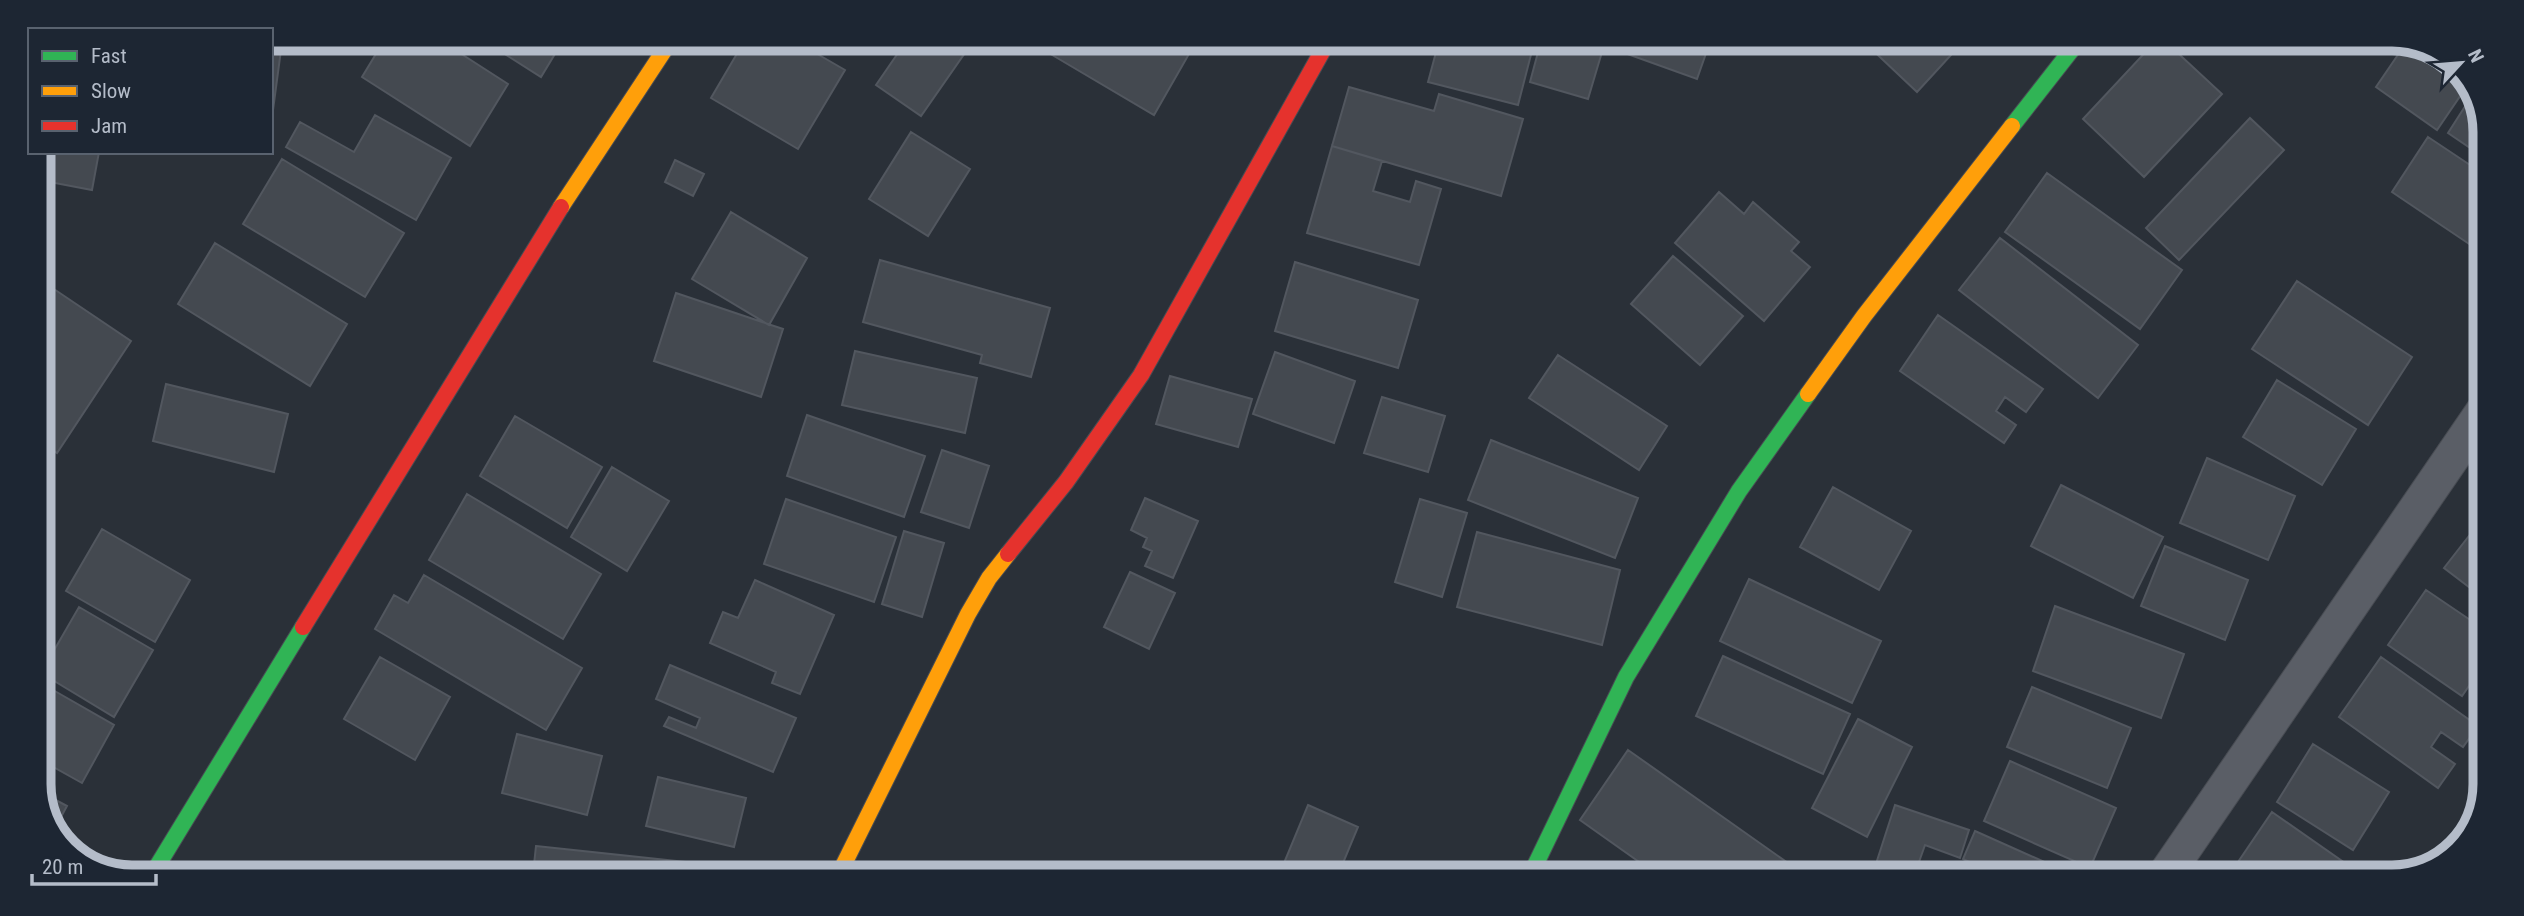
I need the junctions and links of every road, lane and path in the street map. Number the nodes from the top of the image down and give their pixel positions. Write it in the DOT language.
graph roads {
  1 [pos="664,51"];
  2 [pos="1322,51"];
  3 [pos="2071,51"];
  4 [pos="2473,427"];
  5 [pos="158,865"];
  6 [pos="843,865"];
  7 [pos="1535,865"];
  8 [pos="2172,865"];
  1 -- 5 [label="street"];
  2 -- 6 [label="street"];
  3 -- 7 [label="street"];
  4 -- 8 [label="street"];
}
